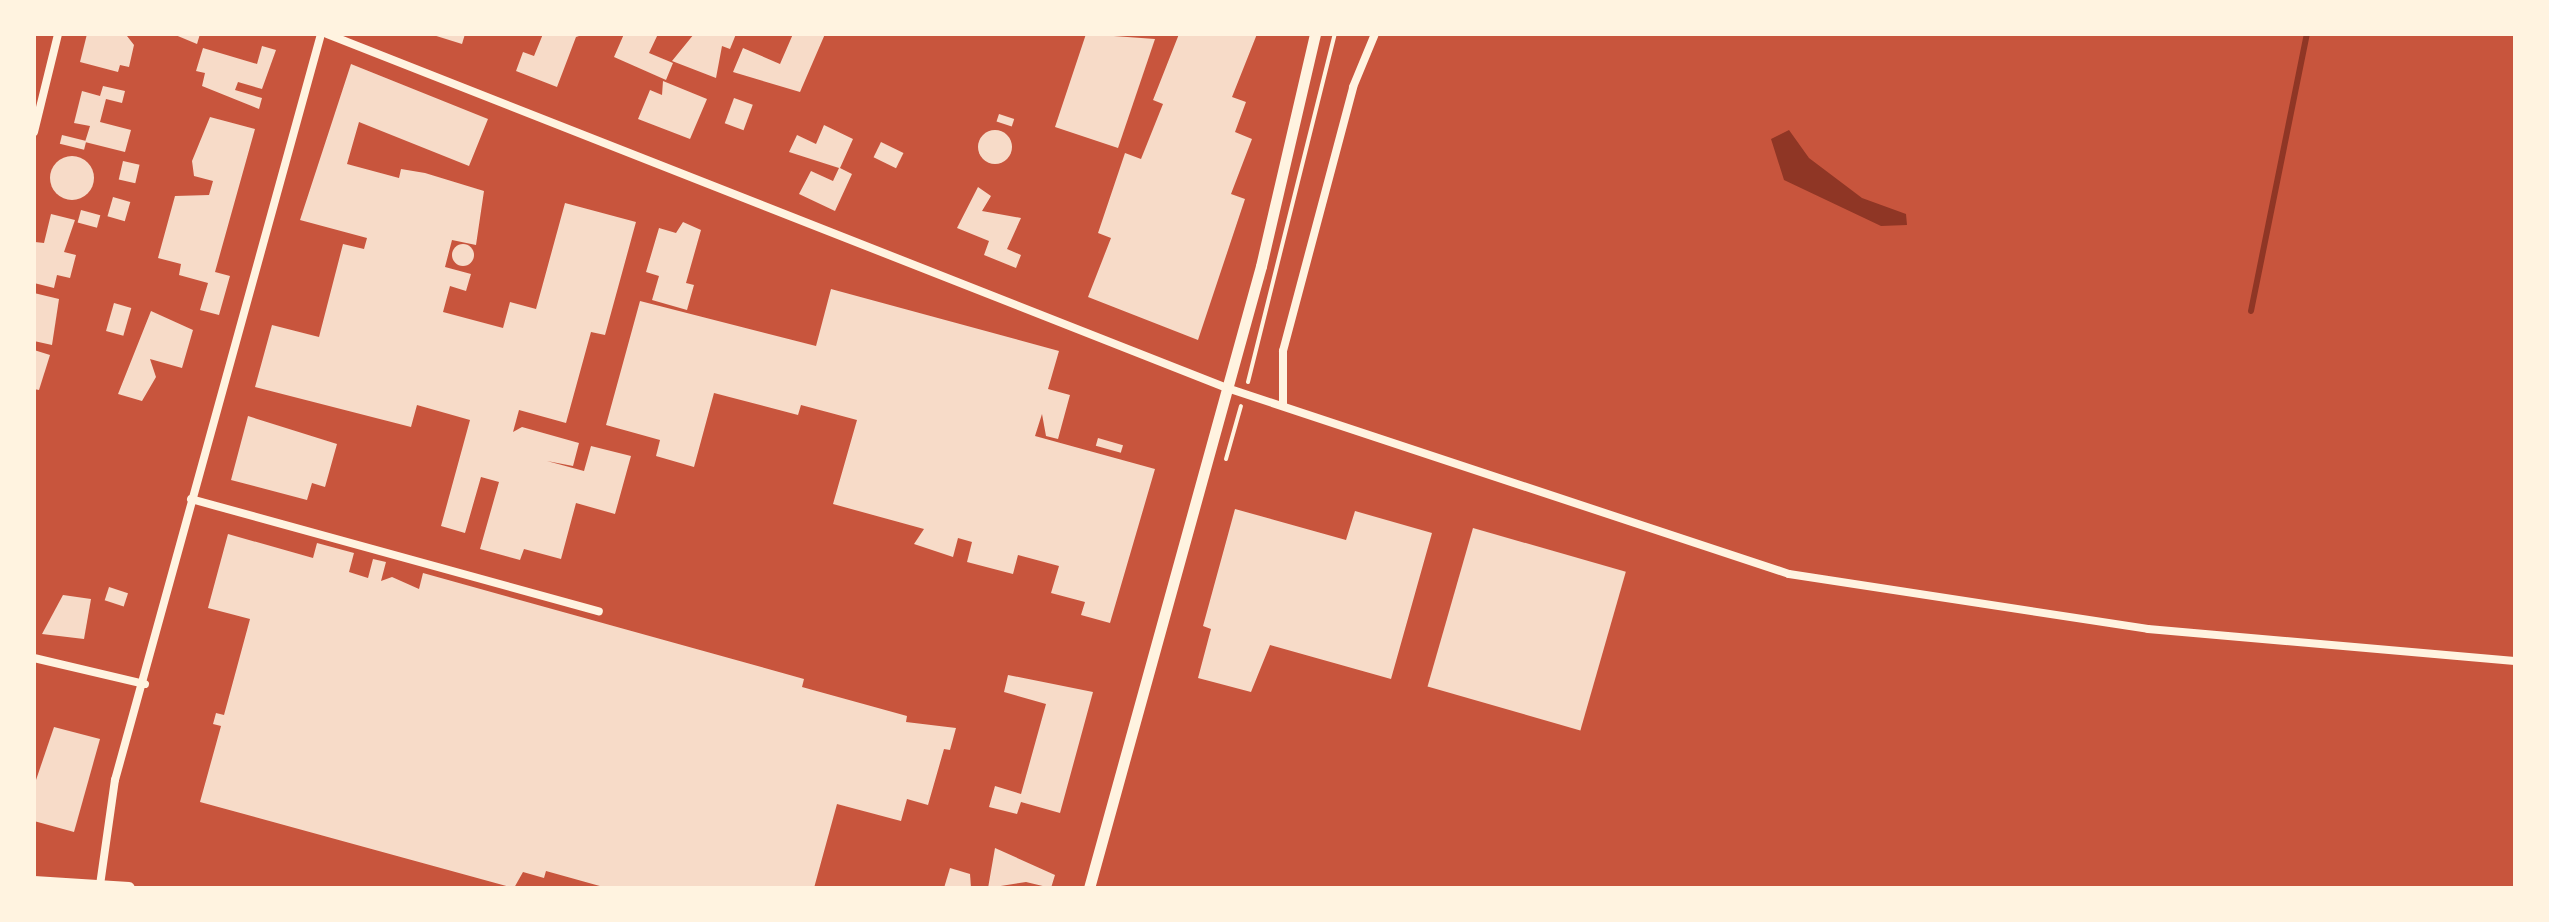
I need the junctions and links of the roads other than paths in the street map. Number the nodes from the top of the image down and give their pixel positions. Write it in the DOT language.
graph roads {
  1 [pos="58,34"];
  2 [pos="324,34"];
  3 [pos="1315,34"];
  4 [pos="1375,34"];
  5 [pos="34,132"];
  6 [pos="1227,388"];
  7 [pos="1283,405"];
  8 [pos="191,499"];
  9 [pos="599,611"];
  10 [pos="34,658"];
  11 [pos="2515,661"];
  12 [pos="145,684"];
  13 [pos="34,882"];
  14 [pos="100,885"];
  15 [pos="129,888"];
  16 [pos="1089,888"];
  1 -- 5 [label="street"];
  2 -- 6 [label="street"];
  2 -- 8 [label="street"];
  3 -- 6 [label="street"];
  4 -- 7 [label="street"];
  6 -- 7 [label="street"];
  6 -- 16 [label="street"];
  7 -- 11 [label="street"];
  8 -- 9 [label="street"];
  8 -- 12 [label="street"];
  10 -- 12 [label="street"];
  12 -- 14 [label="street"];
  13 -- 14 [label="main road"];
  14 -- 15 [label="main road"];
}
